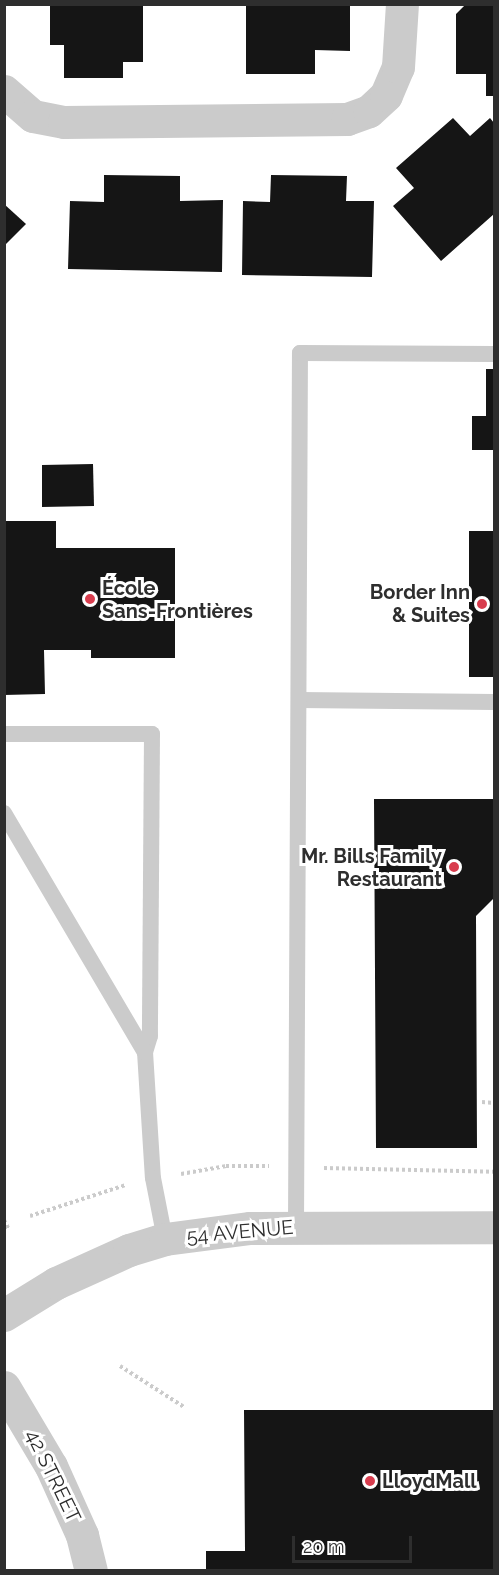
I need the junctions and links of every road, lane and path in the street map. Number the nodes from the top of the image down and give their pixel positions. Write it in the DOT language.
graph roads {
  1 [pos="402,4"];
  2 [pos="4,91"];
  3 [pos="495,354"];
  4 [pos="299,700"];
  5 [pos="495,702"];
  6 [pos="4,734"];
  7 [pos="4,813"];
  8 [pos="145,1052"];
  9 [pos="482,1102"];
  10 [pos="495,1102"];
  11 [pos="252,1166"];
  12 [pos="337,1169"];
  13 [pos="495,1172"];
  14 [pos="178,1174"];
  15 [pos="128,1184"];
  16 [pos="30,1216"];
  17 [pos="4,1220"];
  18 [pos="296,1227"];
  19 [pos="495,1227"];
  20 [pos="9,1230"];
  21 [pos="165,1239"];
  22 [pos="7,1307"];
  23 [pos="120,1366"];
  24 [pos="4,1387"];
  25 [pos="184,1407"];
  26 [pos="91,1570"];
  1 -- 2 [label="street"];
  3 -- 4 [label="lane"];
  4 -- 5 [label="lane"];
  4 -- 18 [label="lane"];
  6 -- 8 [label="lane"];
  7 -- 8 [label="lane"];
  8 -- 21 [label="lane"];
  9 -- 10 [label="path"];
  11 -- 14 [label="path"];
  12 -- 13 [label="path"];
  15 -- 16 [label="path"];
  17 -- 20 [label="path"];
  18 -- 19 [label="street, 54 AVENUE"];
  18 -- 21 [label="street, 54 AVENUE"];
  21 -- 22 [label="street, 54 AVENUE"];
  23 -- 25 [label="path"];
  24 -- 26 [label="street, 42 STREET"];
}
